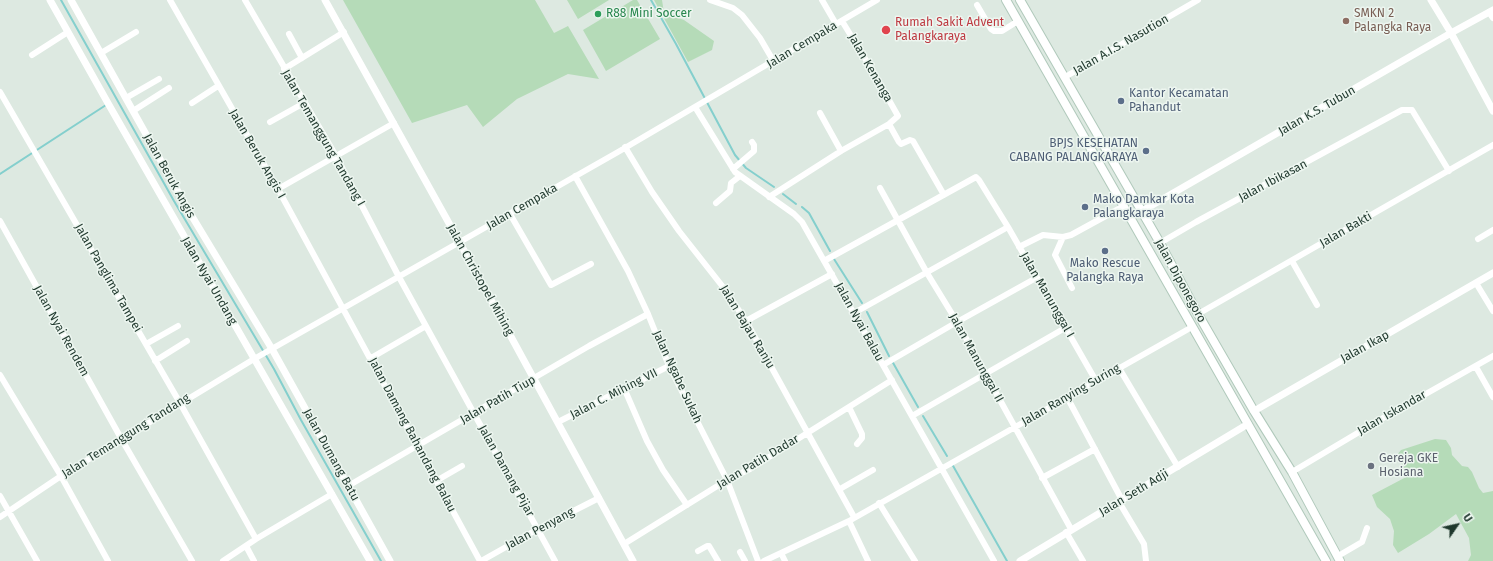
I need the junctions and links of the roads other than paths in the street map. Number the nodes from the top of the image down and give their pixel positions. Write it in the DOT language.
graph roads {
  1 [pos="50,0"];
  2 [pos="71,0"];
  3 [pos="170,0"];
  4 [pos="245,0"];
  5 [pos="325,0"];
  6 [pos="710,0"];
  7 [pos="822,0"];
  8 [pos="877,0"];
  9 [pos="1006,0"];
  10 [pos="1020,0"];
  11 [pos="1198,0"];
  12 [pos="1431,0"];
  13 [pos="977,5"];
  14 [pos="1492,14"];
  15 [pos="1018,21"];
  16 [pos="839,22"];
  17 [pos="68,32"];
  18 [pos="136,32"];
  19 [pos="344,32"];
  20 [pos="1451,33"];
  21 [pos="289,34"];
  22 [pos="101,53"];
  23 [pos="32,55"];
  24 [pos="302,58"];
  25 [pos="774,62"];
  26 [pos="284,69"];
  27 [pos="1065,77"];
  28 [pos="159,79"];
  29 [pos="218,86"];
  30 [pos="169,88"];
  31 [pos="0,92"];
  32 [pos="126,98"];
  33 [pos="192,103"];
  34 [pos="304,103"];
  35 [pos="695,107"];
  36 [pos="133,111"];
  37 [pos="1493,111"];
  38 [pos="820,113"];
  39 [pos="270,122"];
  40 [pos="394,123"];
  41 [pos="889,124"];
  42 [pos="752,142"];
  43 [pos="1104,145"];
  44 [pos="1493,145"];
  45 [pos="625,147"];
  46 [pos="1093,151"];
  47 [pos="841,152"];
  48 [pos="336,156"];
  49 [pos="736,166"];
  50 [pos="1449,171"];
  51 [pos="575,176"];
  52 [pos="740,176"];
  53 [pos="880,188"];
  54 [pos="278,189"];
  55 [pos="772,194"];
  56 [pos="944,195"];
  57 [pos="716,203"];
  58 [pos="1124,206"];
  59 [pos="1142,211"];
  60 [pos="510,214"];
  61 [pos="898,220"];
  62 [pos="0,221"];
  63 [pos="1008,227"];
  64 [pos="1493,230"];
  65 [pos="1064,237"];
  66 [pos="1478,239"];
  67 [pos="460,243"];
  68 [pos="1160,243"];
  69 [pos="1019,248"];
  70 [pos="828,258"];
  71 [pos="1292,261"];
  72 [pos="591,264"];
  73 [pos="927,273"];
  74 [pos="1493,273"];
  75 [pos="832,274"];
  76 [pos="399,277"];
  77 [pos="1036,278"];
  78 [pos="1476,283"];
  79 [pos="1072,288"];
  80 [pos="1317,305"];
  81 [pos="342,309"];
  82 [pos="858,311"];
  83 [pos="1493,311"];
  84 [pos="648,314"];
  85 [pos="1198,314"];
  86 [pos="746,321"];
  87 [pos="956,322"];
  88 [pos="178,326"];
  89 [pos="426,326"];
  90 [pos="1192,327"];
  91 [pos="1065,328"];
  92 [pos="187,341"];
  93 [pos="146,344"];
  94 [pos="271,350"];
  95 [pos="1493,356"];
  96 [pos="255,358"];
  97 [pos="371,358"];
  98 [pos="155,361"];
  99 [pos="887,363"];
  100 [pos="669,366"];
  101 [pos="1476,367"];
  102 [pos="1119,368"];
  103 [pos="984,374"];
  104 [pos="0,375"];
  105 [pos="535,379"];
  106 [pos="892,380"];
  107 [pos="1096,381"];
  108 [pos="624,388"];
  109 [pos="1067,397"];
  110 [pos="1493,397"];
  111 [pos="180,403"];
  112 [pos="849,407"];
  113 [pos="1254,411"];
  114 [pos="475,413"];
  115 [pos="916,414"];
  116 [pos="558,422"];
  117 [pos="1248,424"];
  118 [pos="1014,428"];
  119 [pos="807,432"];
  120 [pos="122,440"];
  121 [pos="857,444"];
  122 [pos="417,446"];
  123 [pos="1095,449"];
  124 [pos="462,466"];
  125 [pos="945,466"];
  126 [pos="1178,467"];
  127 [pos="873,470"];
  128 [pos="1292,472"];
  129 [pos="61,476"];
  130 [pos="1042,478"];
  131 [pos="727,480"];
  132 [pos="436,481"];
  133 [pos="348,486"];
  134 [pos="840,489"];
  135 [pos="332,494"];
  136 [pos="0,496"];
  137 [pos="599,498"];
  138 [pos="1121,501"];
  139 [pos="880,503"];
  140 [pos="686,505"];
  141 [pos="9,511"];
  142 [pos="1314,512"];
  143 [pos="0,517"];
  144 [pos="852,519"];
  145 [pos="1302,520"];
  146 [pos="1367,528"];
  147 [pos="538,529"];
  148 [pos="1069,531"];
  149 [pos="256,539"];
  150 [pos="1329,541"];
  151 [pos="624,544"];
  152 [pos="246,546"];
  153 [pos="1318,548"];
  154 [pos="698,551"];
  155 [pos="740,552"];
  156 [pos="781,553"];
  157 [pos="1339,558"];
  158 [pos="37,561"];
  159 [pos="108,561"];
  160 [pos="192,561"];
  161 [pos="223,561"];
  162 [pos="254,561"];
  163 [pos="370,561"];
  164 [pos="390,561"];
  165 [pos="480,561"];
  166 [pos="555,561"];
  167 [pos="633,561"];
  168 [pos="718,561"];
  169 [pos="745,561"];
  170 [pos="758,561"];
  171 [pos="764,561"];
  172 [pos="785,561"];
  173 [pos="868,561"];
  174 [pos="915,561"];
  175 [pos="994,561"];
  176 [pos="1020,561"];
  177 [pos="1083,561"];
  178 [pos="1146,561"];
  179 [pos="1326,561"];
  1 -- 17 [label="street, Jalan Nyai Undang"];
  2 -- 22 [label="street, Jalan Beruk Angis"];
  3 -- 29 [label="street, Jalan Beruk Angis I"];
  4 -- 26 [label="street, Jalan Temanggung Tandang I"];
  5 -- 19 [label="street, Jalan Christopel Mihing"];
  6 -- 25 [label="street"];
  7 -- 16 [label="street, Jalan Kenanga"];
  8 -- 16 [label="street, Jalan Cempaka"];
  9 -- 15 [label="main road, Jalan Diponegoro"];
  10 -- 27 [label="main road, Jalan Diponegoro"];
  11 -- 27 [label="street, Jalan A.I.S. Nasution"];
  12 -- 20 [label="street"];
  13 -- 15 [label="street"];
  14 -- 20 [label="street, Jalan K.S. Tubun"];
  15 -- 46 [label="main road, Jalan Diponegoro"];
  16 -- 25 [label="street, Jalan Cempaka"];
  16 -- 41 [label="street, Jalan Kenanga"];
  17 -- 23 [label="street"];
  17 -- 96 [label="street, Jalan Nyai Undang"];
  18 -- 22 [label="street"];
  19 -- 24 [label="street"];
  19 -- 40 [label="street, Jalan Christopel Mihing"];
  20 -- 37 [label="street"];
  20 -- 59 [label="street, Jalan K.S. Tubun"];
  21 -- 24 [label="street"];
  22 -- 32 [label="street, Jalan Beruk Angis"];
  24 -- 26 [label="street"];
  25 -- 35 [label="street, Jalan Cempaka"];
  26 -- 34 [label="street, Jalan Temanggung Tandang I"];
  27 -- 43 [label="main road, Jalan Diponegoro"];
  28 -- 32 [label="street"];
  29 -- 33 [label="street"];
  29 -- 54 [label="street, Jalan Beruk Angis I"];
  30 -- 36 [label="street"];
  31 -- 93 [label="street, Jalan Panglima Tampei"];
  32 -- 36 [label="street, Jalan Beruk Angis"];
  34 -- 39 [label="street"];
  34 -- 48 [label="street, Jalan Temanggung Tandang I"];
  35 -- 45 [label="street, Jalan Cempaka"];
  35 -- 49 [label="street, Jalan Nyai Balau"];
  36 -- 94 [label="street, Jalan Beruk Angis"];
  38 -- 47 [label="street"];
  40 -- 48 [label="street"];
  40 -- 67 [label="street, Jalan Christopel Mihing"];
  41 -- 47 [label="street"];
  41 -- 56 [label="street"];
  42 -- 49 [label="street"];
  43 -- 46 [label="main road"];
  43 -- 59 [label="main road, Jalan Diponegoro"];
  44 -- 50 [label="street, Jalan Bakti"];
  45 -- 51 [label="street, Jalan Cempaka"];
  45 -- 86 [label="street, Jalan Bajau Ranju"];
  46 -- 58 [label="main road, Jalan Diponegoro"];
  47 -- 55 [label="street"];
  48 -- 54 [label="street"];
  48 -- 76 [label="street, Jalan Temanggung Tandang I"];
  49 -- 52 [label="street, Jalan Nyai Balau"];
  50 -- 68 [label="street, Jalan Ibikasan"];
  50 -- 71 [label="street, Jalan Bakti"];
  51 -- 60 [label="street, Jalan Cempaka"];
  51 -- 84 [label="street, Jalan Ngabe Sukah"];
  52 -- 55 [label="street, Jalan Nyai Balau"];
  52 -- 57 [label="street"];
  53 -- 61 [label="street, Jalan Manunggal II"];
  54 -- 81 [label="street, Jalan Beruk Angis I"];
  55 -- 70 [label="street, Jalan Nyai Balau"];
  56 -- 61 [label="street"];
  56 -- 63 [label="street, Jalan Manunggal I"];
  58 -- 65 [label="street"];
  58 -- 90 [label="main road, Jalan Diponegoro"];
  59 -- 68 [label="main road, Jalan Diponegoro"];
  60 -- 67 [label="street, Jalan Cempaka"];
  60 -- 72 [label="street"];
  61 -- 70 [label="street"];
  61 -- 73 [label="street, Jalan Manunggal II"];
  62 -- 120 [label="street, Jalan Nyai Rendem"];
  63 -- 69 [label="street, Jalan Manunggal I"];
  63 -- 73 [label="street"];
  64 -- 66 [label="street"];
  65 -- 69 [label="street"];
  65 -- 79 [label="street"];
  67 -- 76 [label="street, Jalan Cempaka"];
  67 -- 105 [label="street, Jalan Christopel Mihing"];
  68 -- 85 [label="main road, Jalan Diponegoro"];
  69 -- 77 [label="street, Jalan Manunggal I"];
  70 -- 75 [label="street, Jalan Nyai Balau"];
  71 -- 80 [label="street"];
  71 -- 85 [label="street, Jalan Bakti"];
  73 -- 82 [label="street"];
  73 -- 87 [label="street, Jalan Manunggal II"];
  74 -- 78 [label="street, Jalan Ikap"];
  75 -- 82 [label="street, Jalan Nyai Balau"];
  75 -- 86 [label="street"];
  76 -- 81 [label="street, Jalan Cempaka"];
  76 -- 89 [label="street, Jalan Damang Pijar"];
  77 -- 87 [label="street"];
  77 -- 91 [label="street, Jalan Manunggal I"];
  78 -- 83 [label="street"];
  78 -- 113 [label="street, Jalan Ikap"];
  81 -- 94 [label="street, Jalan Cempaka"];
  81 -- 97 [label="street, Jalan Damang Bahandang Balau"];
  82 -- 99 [label="street, Jalan Nyai Balau"];
  84 -- 100 [label="street, Jalan Ngabe Sukah"];
  84 -- 105 [label="street, Jalan Patih Tiup"];
  85 -- 113 [label="main road, Jalan Diponegoro"];
  86 -- 119 [label="street, Jalan Bajau Ranju"];
  87 -- 99 [label="street"];
  87 -- 103 [label="street, Jalan Manunggal II"];
  88 -- 93 [label="street"];
  89 -- 97 [label="street"];
  89 -- 114 [label="street, Jalan Damang Pijar"];
  90 -- 102 [label="street, Jalan Ranying Suring"];
  90 -- 117 [label="main road, Jalan Diponegoro"];
  91 -- 103 [label="street"];
  91 -- 107 [label="street, Jalan Manunggal I"];
  92 -- 98 [label="street"];
  93 -- 98 [label="street, Jalan Panglima Tampei"];
  94 -- 96 [label="street, Jalan Temanggung Tandang"];
  94 -- 133 [label="street, Jalan Dumang Batu"];
  95 -- 101 [label="street, Jalan Iskandar"];
  96 -- 111 [label="street, Jalan Temanggung Tandang"];
  96 -- 135 [label="street, Jalan Nyai Undang"];
  97 -- 122 [label="street, Jalan Damang Bahandang Balau"];
  98 -- 111 [label="street, Jalan Panglima Tampei"];
  99 -- 106 [label="street, Jalan Nyai Balau"];
  100 -- 108 [label="street, Jalan C. Mihing VII"];
  100 -- 131 [label="street, Jalan Ngabe Sukah"];
  101 -- 110 [label="street"];
  101 -- 128 [label="street, Jalan Iskandar"];
  102 -- 107 [label="street, Jalan Ranying Suring"];
  102 -- 126 [label="street"];
  103 -- 115 [label="street"];
  103 -- 118 [label="street, Jalan Manunggal II"];
  104 -- 129 [label="street"];
  105 -- 114 [label="street, Jalan Patih Tiup"];
  105 -- 116 [label="street, Jalan Christopel Mihing"];
  106 -- 112 [label="street, Jalan Patih Dadar"];
  106 -- 115 [label="street, Jalan Nyai Balau"];
  107 -- 109 [label="street, Jalan Ranying Suring"];
  108 -- 116 [label="street, Jalan C. Mihing VII"];
  108 -- 140 [label="street"];
  109 -- 118 [label="street, Jalan Ranying Suring"];
  109 -- 123 [label="street"];
  111 -- 120 [label="street, Jalan Temanggung Tandang"];
  111 -- 149 [label="street, Jalan Panglima Tampei"];
  112 -- 119 [label="street, Jalan Patih Dadar"];
  112 -- 121 [label="street"];
  113 -- 128 [label="main road, Jalan Diponegoro"];
  114 -- 122 [label="street, Jalan Patih Tiup"];
  114 -- 147 [label="street, Jalan Damang Pijar"];
  115 -- 125 [label="street, Jalan Nyai Balau"];
  116 -- 137 [label="street, Jalan Christopel Mihing"];
  117 -- 126 [label="street, Jalan Seth Adji"];
  117 -- 145 [label="main road, Jalan Diponegoro"];
  118 -- 125 [label="street, Jalan Ranying Suring"];
  118 -- 130 [label="street, Jalan Manunggal II"];
  119 -- 131 [label="street, Jalan Patih Dadar"];
  119 -- 134 [label="street, Jalan Bajau Ranju"];
  120 -- 129 [label="street, Jalan Temanggung Tandang"];
  120 -- 160 [label="street, Jalan Nyai Rendem"];
  122 -- 132 [label="street, Jalan Damang Bahandang Balau"];
  122 -- 133 [label="street, Jalan Patih Tiup"];
  123 -- 130 [label="street"];
  123 -- 138 [label="street"];
  124 -- 132 [label="street"];
  125 -- 139 [label="street, Jalan Ranying Suring"];
  125 -- 175 [label="street, Jalan Nyai Balau"];
  126 -- 138 [label="street, Jalan Seth Adji"];
  127 -- 134 [label="street"];
  128 -- 142 [label="main road, Jalan Diponegoro"];
  129 -- 141 [label="street, Jalan Temanggung Tandang"];
  129 -- 159 [label="street"];
  130 -- 148 [label="street, Jalan Manunggal II"];
  131 -- 140 [label="street, Jalan Patih Dadar"];
  131 -- 170 [label="street, Jalan Ngabe Sukah"];
  132 -- 165 [label="street, Jalan Damang Bahandang Balau"];
  133 -- 164 [label="street, Jalan Dumang Batu"];
  134 -- 144 [label="street, Jalan Bajau Ranju"];
  135 -- 149 [label="street"];
  135 -- 163 [label="street, Jalan Nyai Undang"];
  136 -- 141 [label="street"];
  137 -- 147 [label="street, Jalan Penyang"];
  137 -- 151 [label="street, Jalan Christopel Mihing"];
  138 -- 148 [label="street, Jalan Seth Adji"];
  138 -- 178 [label="street"];
  139 -- 144 [label="street, Jalan Ranying Suring"];
  139 -- 174 [label="street"];
  140 -- 151 [label="street, Jalan Patih Dadar"];
  141 -- 143 [label="street, Jalan Temanggung Tandang"];
  141 -- 158 [label="street"];
  142 -- 145 [label="main road"];
  142 -- 150 [label="main road, Jalan Diponegoro"];
  144 -- 156 [label="street, Jalan Ranying Suring"];
  144 -- 173 [label="street, Jalan Bajau Ranju"];
  145 -- 153 [label="main road, Jalan Diponegoro"];
  146 -- 157 [label="street"];
  147 -- 165 [label="street, Jalan Penyang"];
  147 -- 166 [label="street, Jalan Damang Pijar"];
  148 -- 176 [label="street, Jalan Seth Adji"];
  148 -- 177 [label="street, Jalan Manunggal II"];
  149 -- 152 [label="street"];
  150 -- 153 [label="main road"];
  150 -- 157 [label="main road, Jalan Diponegoro"];
  151 -- 167 [label="street, Jalan Christopel Mihing"];
  152 -- 161 [label="street"];
  152 -- 162 [label="street"];
  153 -- 179 [label="main road, Jalan Diponegoro"];
  154 -- 168 [label="street"];
  155 -- 169 [label="street"];
  156 -- 171 [label="street, Jalan Ranying Suring"];
  156 -- 172 [label="street"];
}
